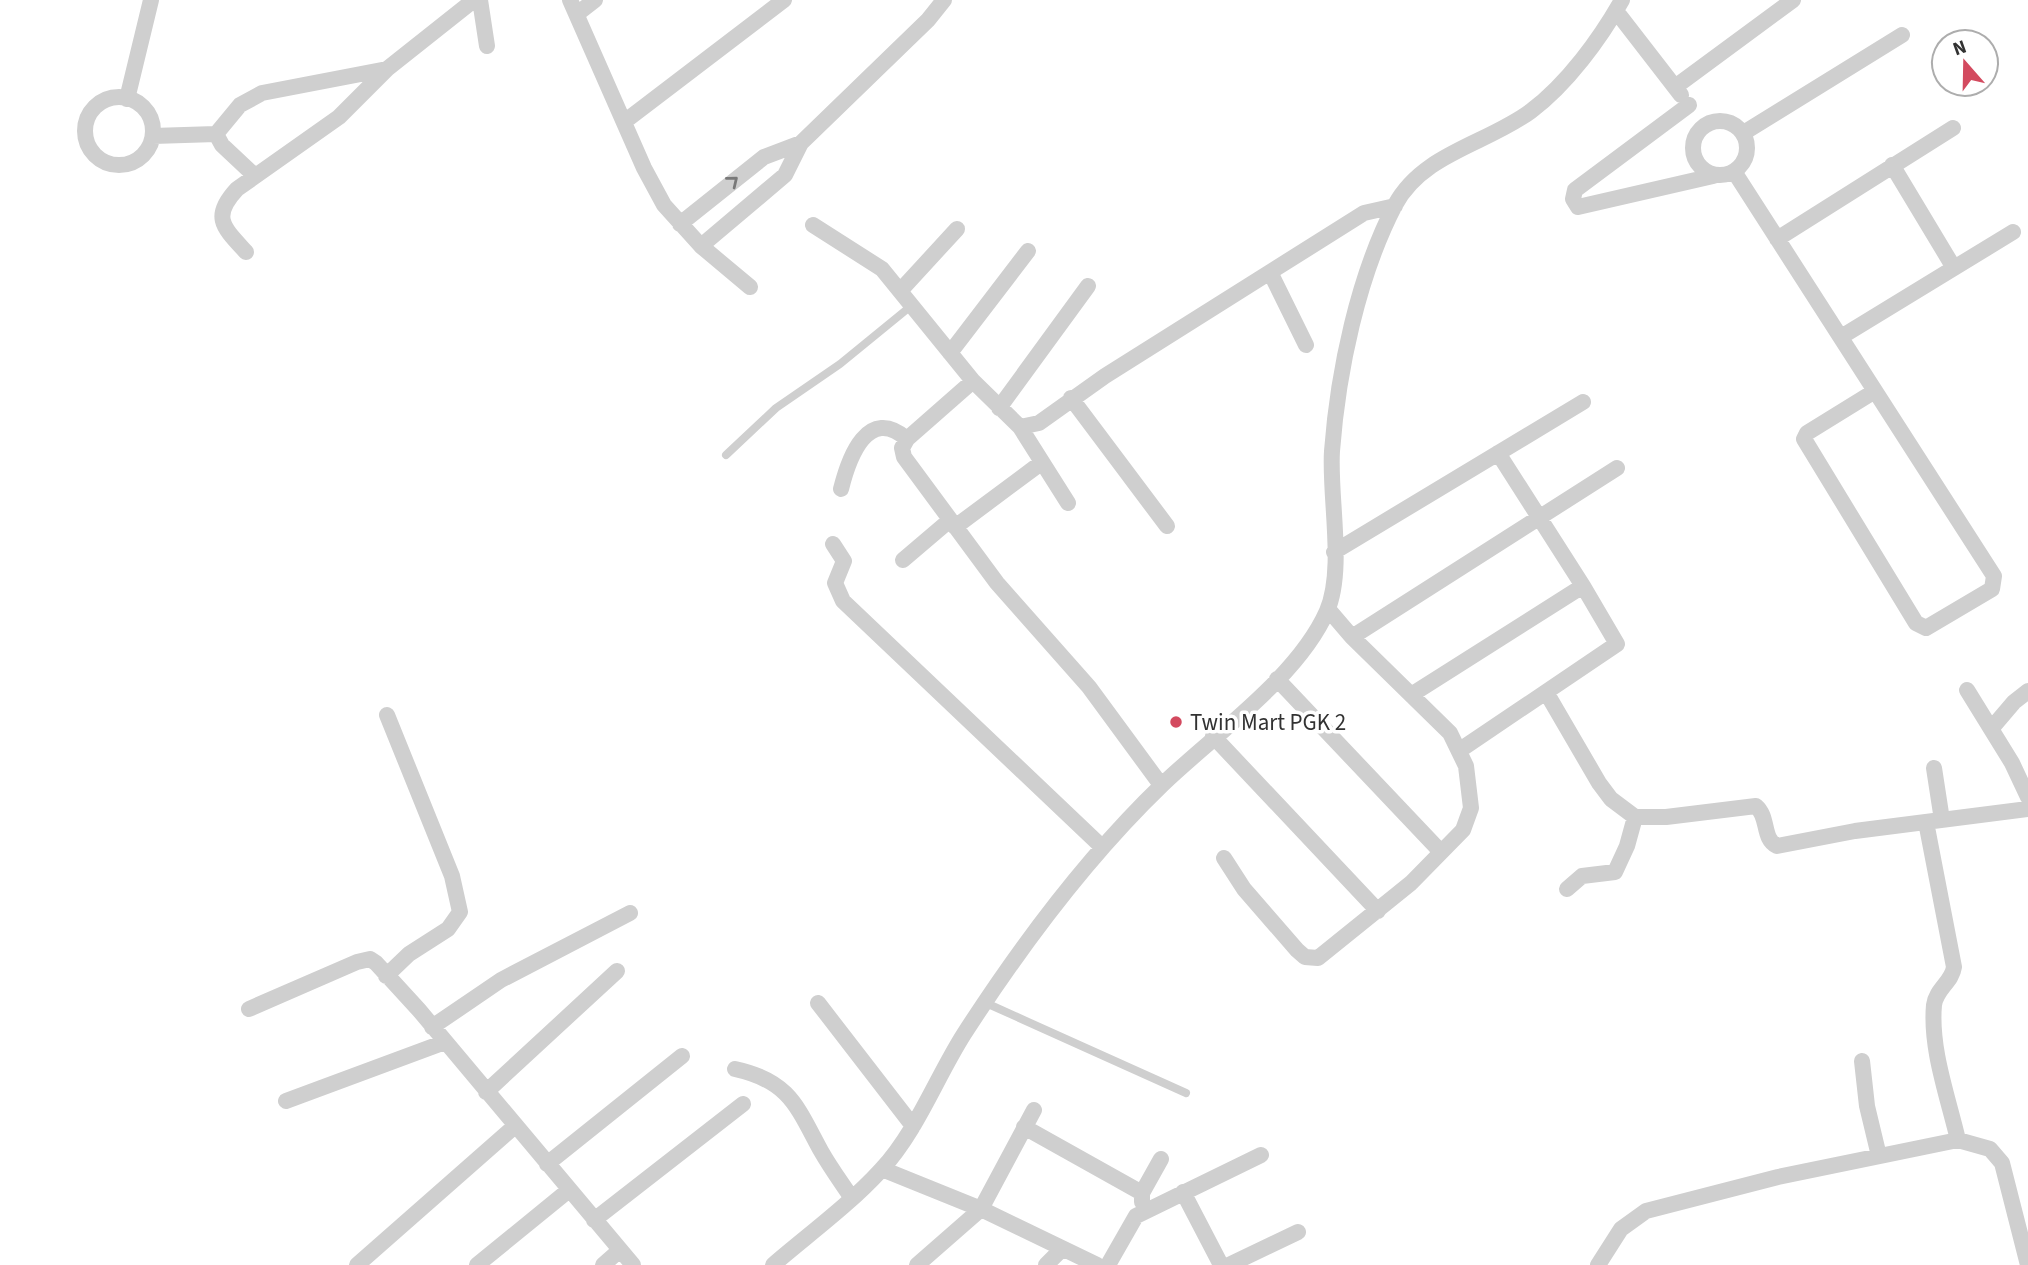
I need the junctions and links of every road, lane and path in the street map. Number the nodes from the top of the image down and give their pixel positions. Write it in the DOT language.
graph roads {
  1 [pos="151,0"];
  2 [pos="477,0"];
  3 [pos="595,0"];
  4 [pos="784,0"];
  5 [pos="944,0"];
  6 [pos="1793,0"];
  7 [pos="1619,5"];
  8 [pos="573,7"];
  9 [pos="1902,35"];
  10 [pos="487,46"];
  11 [pos="387,69"];
  12 [pos="1675,87"];
  13 [pos="127,99"];
  14 [pos="1689,105"];
  15 [pos="624,122"];
  16 [pos="1704,125"];
  17 [pos="1953,128"];
  18 [pos="1745,132"];
  19 [pos="216,134"];
  20 [pos="153,136"];
  21 [pos="802,143"];
  22 [pos="1892,165"];
  23 [pos="1735,173"];
  24 [pos="256,176"];
  25 [pos="1713,176"];
  26 [pos="1395,206"];
  27 [pos="680,224"];
  28 [pos="813,225"];
  29 [pos="957,229"];
  30 [pos="2013,232"];
  31 [pos="1777,239"];
  32 [pos="701,246"];
  33 [pos="1028,251"];
  34 [pos="246,252"];
  35 [pos="1954,268"];
  36 [pos="1271,274"];
  37 [pos="1088,286"];
  38 [pos="750,287"];
  39 [pos="900,291"];
  40 [pos="911,306"];
  41 [pos="1840,337"];
  42 [pos="1306,345"];
  43 [pos="950,353"];
  44 [pos="974,381"];
  45 [pos="1875,391"];
  46 [pos="1072,398"];
  47 [pos="1583,402"];
  48 [pos="999,408"];
  49 [pos="1020,428"];
  50 [pos="908,439"];
  51 [pos="1497,453"];
  52 [pos="726,455"];
  53 [pos="1041,463"];
  54 [pos="1617,468"];
  55 [pos="841,489"];
  56 [pos="1068,502"];
  57 [pos="1539,517"];
  58 [pos="953,524"];
  59 [pos="1167,526"];
  60 [pos="833,544"];
  61 [pos="1334,552"];
  62 [pos="903,560"];
  63 [pos="1583,586"];
  64 [pos="1328,609"];
  65 [pos="1352,637"];
  66 [pos="1277,679"];
  67 [pos="1968,690"];
  68 [pos="2028,691"];
  69 [pos="1546,692"];
  70 [pos="1411,695"];
  71 [pos="387,715"];
  72 [pos="1992,729"];
  73 [pos="1213,736"];
  74 [pos="1460,750"];
  75 [pos="1934,768"];
  76 [pos="1161,785"];
  77 [pos="2028,797"];
  78 [pos="2028,809"];
  79 [pos="1635,817"];
  80 [pos="1934,821"];
  81 [pos="1101,846"];
  82 [pos="1441,852"];
  83 [pos="1224,858"];
  84 [pos="1567,889"];
  85 [pos="1378,911"];
  86 [pos="630,913"];
  87 [pos="617,971"];
  88 [pos="386,976"];
  89 [pos="818,1003"];
  90 [pos="986,1003"];
  91 [pos="249,1009"];
  92 [pos="432,1027"];
  93 [pos="445,1042"];
  94 [pos="682,1056"];
  95 [pos="1862,1061"];
  96 [pos="735,1069"];
  97 [pos="486,1092"];
  98 [pos="1186,1093"];
  99 [pos="286,1101"];
  100 [pos="743,1104"];
  101 [pos="1034,1110"];
  102 [pos="515,1126"];
  103 [pos="913,1126"];
  104 [pos="1024,1127"];
  105 [pos="1958,1140"];
  106 [pos="1261,1154"];
  107 [pos="1878,1156"];
  108 [pos="1161,1159"];
  109 [pos="547,1164"];
  110 [pos="882,1169"];
  111 [pos="569,1190"];
  112 [pos="1183,1192"];
  113 [pos="1142,1194"];
  114 [pos="852,1197"];
  115 [pos="981,1209"];
  116 [pos="1143,1212"];
  117 [pos="594,1220"];
  118 [pos="1298,1232"];
  119 [pos="1062,1249"];
  120 [pos="620,1250"];
  121 [pos="357,1265"];
  122 [pos="477,1265"];
  123 [pos="603,1265"];
  124 [pos="633,1265"];
  125 [pos="773,1265"];
  126 [pos="917,1265"];
  127 [pos="1046,1265"];
  128 [pos="1097,1265"];
  129 [pos="1108,1265"];
  130 [pos="1221,1265"];
  131 [pos="1229,1265"];
  132 [pos="1598,1265"];
  133 [pos="2028,1265"];
  1 -- 13 [label="street"];
  2 -- 10 [label="street"];
  2 -- 11 [label="street"];
  3 -- 8 [label="street"];
  4 -- 15 [label="street"];
  5 -- 21 [label="street"];
  6 -- 12 [label="street"];
  7 -- 12 [label="street"];
  7 -- 26 [label="street"];
  8 -- 15 [label="street"];
  9 -- 18 [label="street"];
  11 -- 19 [label="street"];
  11 -- 24 [label="street"];
  12 -- 14 [label="street"];
  13 -- 20 [label="street"];
  13 -- 20 [label="street"];
  14 -- 16 [label="street"];
  14 -- 25 [label="street"];
  15 -- 27 [label="street"];
  16 -- 18 [label="street"];
  16 -- 25 [label="street"];
  17 -- 22 [label="street"];
  18 -- 23 [label="street"];
  19 -- 20 [label="street"];
  19 -- 24 [label="street"];
  27 -- 21 [label="street, one-way"];
  21 -- 32 [label="street"];
  22 -- 31 [label="street"];
  22 -- 35 [label="street"];
  23 -- 25 [label="street"];
  23 -- 31 [label="street"];
  24 -- 34 [label="street"];
  26 -- 36 [label="street"];
  26 -- 61 [label="street"];
  27 -- 32 [label="street"];
  28 -- 39 [label="street"];
  29 -- 39 [label="street"];
  30 -- 35 [label="street"];
  31 -- 41 [label="street"];
  32 -- 38 [label="street"];
  33 -- 43 [label="street"];
  35 -- 41 [label="street"];
  36 -- 42 [label="street"];
  36 -- 46 [label="street"];
  37 -- 48 [label="street"];
  39 -- 40 [label="street"];
  40 -- 43 [label="street"];
  40 -- 52 [label="lane"];
  41 -- 45 [label="street"];
  43 -- 44 [label="street"];
  44 -- 48 [label="street"];
  44 -- 50 [label="street"];
  45 -- 45 [label="street"];
  46 -- 49 [label="street"];
  46 -- 59 [label="street"];
  47 -- 51 [label="street"];
  48 -- 49 [label="street"];
  49 -- 53 [label="street"];
  50 -- 55 [label="street"];
  50 -- 58 [label="street"];
  51 -- 57 [label="street"];
  51 -- 61 [label="street"];
  53 -- 56 [label="street"];
  53 -- 58 [label="street"];
  54 -- 57 [label="street"];
  57 -- 63 [label="street"];
  57 -- 65 [label="street"];
  58 -- 62 [label="street"];
  58 -- 76 [label="street"];
  60 -- 81 [label="street"];
  61 -- 64 [label="street"];
  63 -- 69 [label="street"];
  63 -- 70 [label="street"];
  64 -- 65 [label="street"];
  64 -- 66 [label="street"];
  65 -- 70 [label="street"];
  66 -- 73 [label="street"];
  66 -- 82 [label="street"];
  67 -- 72 [label="street"];
  68 -- 72 [label="street"];
  69 -- 74 [label="street"];
  69 -- 79 [label="street"];
  70 -- 74 [label="street"];
  71 -- 88 [label="street"];
  72 -- 77 [label="street"];
  73 -- 76 [label="street"];
  73 -- 85 [label="street"];
  74 -- 82 [label="street"];
  75 -- 80 [label="street"];
  76 -- 81 [label="street"];
  78 -- 80 [label="street"];
  79 -- 80 [label="street"];
  79 -- 84 [label="street"];
  80 -- 105 [label="street"];
  81 -- 90 [label="street"];
  82 -- 85 [label="street"];
  83 -- 85 [label="street"];
  86 -- 92 [label="street"];
  87 -- 97 [label="street"];
  88 -- 91 [label="street"];
  88 -- 92 [label="street"];
  89 -- 103 [label="street"];
  90 -- 98 [label="lane"];
  90 -- 103 [label="street"];
  92 -- 93 [label="street"];
  93 -- 97 [label="street"];
  93 -- 99 [label="street"];
  94 -- 109 [label="street"];
  95 -- 107 [label="street"];
  96 -- 114 [label="street"];
  97 -- 102 [label="street"];
  100 -- 117 [label="street"];
  101 -- 104 [label="street"];
  102 -- 109 [label="street"];
  102 -- 121 [label="street"];
  103 -- 110 [label="street"];
  104 -- 113 [label="street"];
  104 -- 115 [label="street"];
  105 -- 107 [label="street"];
  105 -- 133 [label="street"];
  106 -- 112 [label="street"];
  107 -- 132 [label="street"];
  108 -- 113 [label="street"];
  109 -- 111 [label="street"];
  110 -- 114 [label="street"];
  110 -- 115 [label="street"];
  111 -- 117 [label="street"];
  111 -- 122 [label="street"];
  112 -- 116 [label="street"];
  112 -- 130 [label="street"];
  113 -- 116 [label="street"];
  114 -- 125 [label="street"];
  115 -- 119 [label="street"];
  115 -- 126 [label="street"];
  116 -- 129 [label="street"];
  117 -- 120 [label="street"];
  118 -- 131 [label="street"];
  119 -- 127 [label="street"];
  119 -- 128 [label="street"];
  120 -- 123 [label="street"];
  120 -- 124 [label="street"];
}
